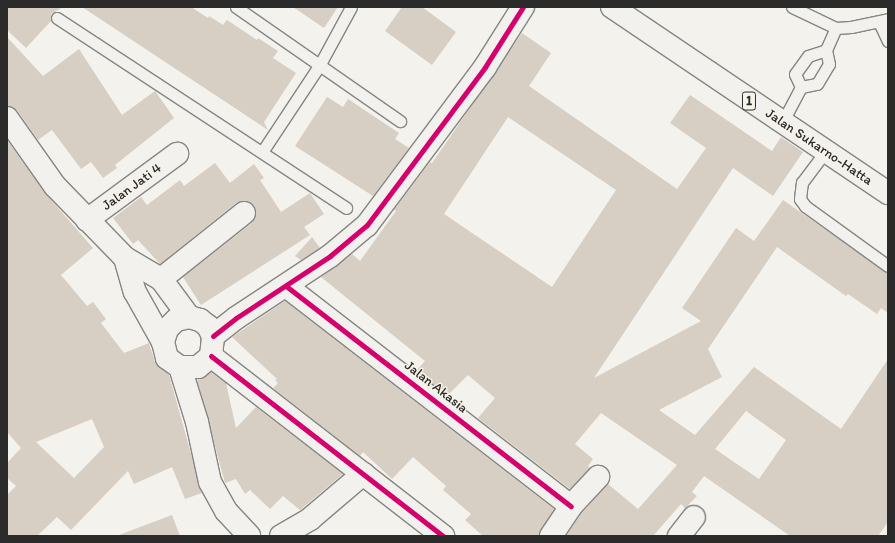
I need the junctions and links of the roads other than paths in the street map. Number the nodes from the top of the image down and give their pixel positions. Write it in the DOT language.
graph roads {
  1 [pos="236,7"];
  2 [pos="351,7"];
  3 [pos="523,7"];
  4 [pos="612,7"];
  5 [pos="792,7"];
  6 [pos="57,18"];
  7 [pos="883,20"];
  8 [pos="836,28"];
  9 [pos="888,41"];
  10 [pos="826,50"];
  11 [pos="319,66"];
  12 [pos="801,87"];
  13 [pos="7,118"];
  14 [pos="400,121"];
  15 [pos="782,122"];
  16 [pos="262,152"];
  17 [pos="825,152"];
  18 [pos="177,154"];
  19 [pos="888,193"];
  20 [pos="346,208"];
  21 [pos="244,213"];
  22 [pos="87,220"];
  23 [pos="125,258"];
  24 [pos="888,266"];
  25 [pos="161,279"];
  26 [pos="286,286"];
  27 [pos="189,317"];
  28 [pos="163,342"];
  29 [pos="212,346"];
  30 [pos="180,367"];
  31 [pos="363,474"];
  32 [pos="598,477"];
  33 [pos="571,506"];
  34 [pos="694,517"];
  35 [pos="437,534"];
  36 [pos="249,536"];
  37 [pos="281,536"];
  38 [pos="551,536"];
  39 [pos="679,536"];
  1 -- 11 [label="lane"];
  2 -- 11 [label="lane"];
  3 -- 26 [label="main road"];
  4 -- 15 [label="main road, Jalan Sukarno-Hatta / 1"];
  5 -- 8 [label="lane"];
  6 -- 16 [label="lane"];
  7 -- 8 [label="lane"];
  7 -- 9 [label="lane"];
  8 -- 10 [label="lane"];
  10 -- 12 [label="lane"];
  10 -- 12 [label="lane"];
  11 -- 14 [label="lane"];
  11 -- 16 [label="lane"];
  12 -- 15 [label="lane"];
  13 -- 22 [label="main road"];
  15 -- 17 [label="main road, Jalan Sukarno-Hatta / 1"];
  16 -- 20 [label="lane"];
  17 -- 19 [label="main road, Jalan Sukarno-Hatta / 1"];
  17 -- 24 [label="lane"];
  18 -- 22 [label="main road, Jalan Jati 4"];
  21 -- 25 [label="main road"];
  22 -- 23 [label="main road"];
  23 -- 25 [label="main road"];
  23 -- 28 [label="main road"];
  25 -- 27 [label="main road"];
  26 -- 29 [label="main road"];
  26 -- 33 [label="main road, Jalan Akasia"];
  27 -- 28 [label="main road"];
  27 -- 29 [label="main road"];
  28 -- 30 [label="main road"];
  29 -- 30 [label="main road"];
  29 -- 31 [label="main road"];
  30 -- 36 [label="main road"];
  31 -- 35 [label="main road"];
  31 -- 37 [label="main road"];
  32 -- 33 [label="main road"];
  33 -- 38 [label="main road"];
  34 -- 39 [label="main road"];
}
